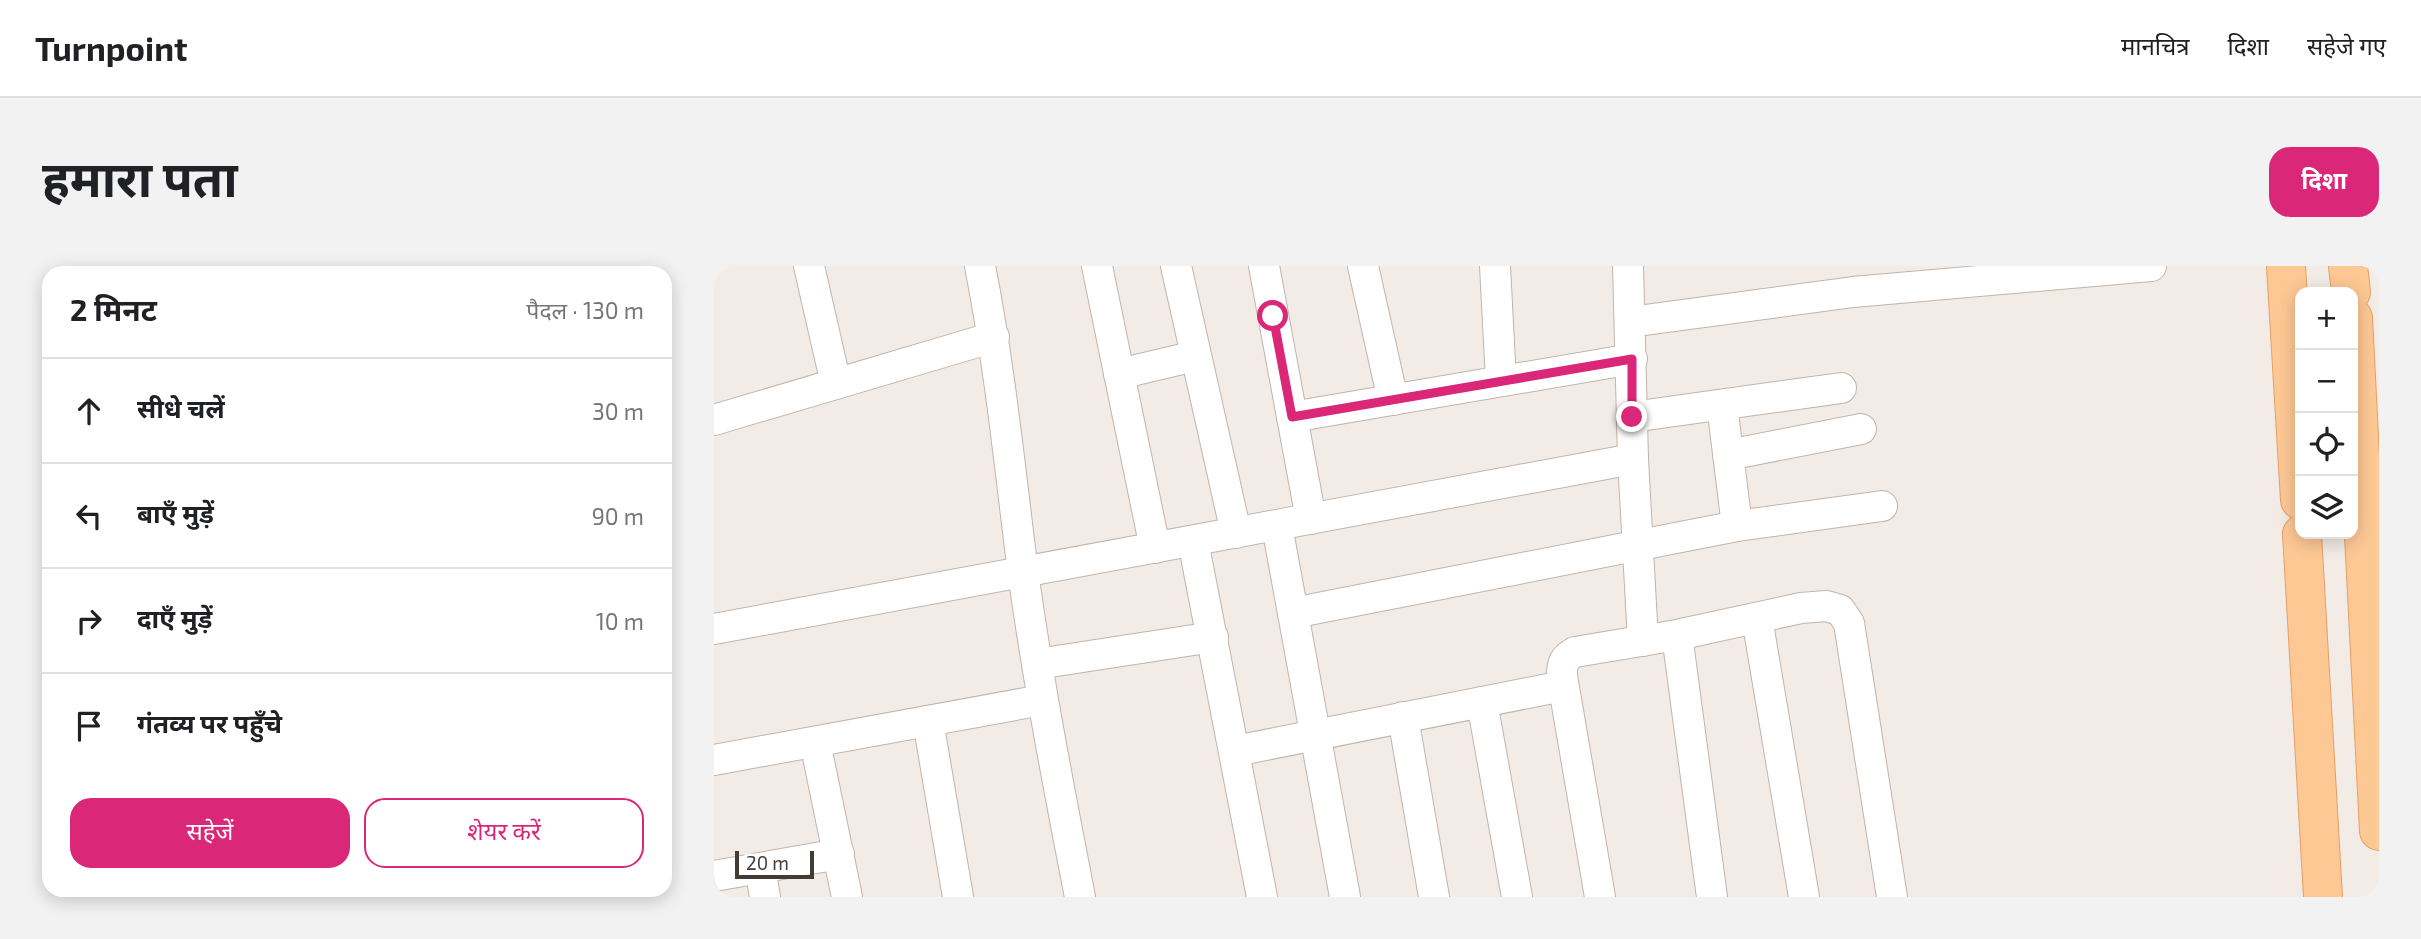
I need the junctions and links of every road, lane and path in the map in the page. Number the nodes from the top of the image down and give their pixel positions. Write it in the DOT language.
graph roads {
  1 [pos="809,266"];
  2 [pos="980,266"];
  3 [pos="1097,266"];
  4 [pos="1176,266"];
  5 [pos="1264,266"];
  6 [pos="1363,266"];
  7 [pos="1495,266"];
  8 [pos="1628,266"];
  9 [pos="2151,266"];
  10 [pos="2287,266"];
  11 [pos="2348,266"];
  12 [pos="2118,268"];
  13 [pos="2350,287"];
  14 [pos="1630,323"];
  15 [pos="994,337"];
  16 [pos="2354,350"];
  17 [pos="1195,356"];
  18 [pos="1632,359"];
  19 [pos="1119,374"];
  20 [pos="1501,381"];
  21 [pos="836,384"];
  22 [pos="1841,388"];
  23 [pos="1393,400"];
  24 [pos="1722,405"];
  25 [pos="2297,413"];
  26 [pos="2356,413"];
  27 [pos="1292,417"];
  28 [pos="1632,417"];
  29 [pos="714,420"];
  30 [pos="1861,429"];
  31 [pos="1728,455"];
  32 [pos="2358,458"];
  33 [pos="1633,459"];
  34 [pos="1882,506"];
  35 [pos="1311,519"];
  36 [pos="1277,526"];
  37 [pos="1737,526"];
  38 [pos="1236,533"];
  39 [pos="2302,539"];
  40 [pos="1193,541"];
  41 [pos="1638,544"];
  42 [pos="1154,548"];
  43 [pos="1023,573"];
  44 [pos="1293,613"];
  45 [pos="1757,618"];
  46 [pos="714,629"];
  47 [pos="1677,635"];
  48 [pos="1213,637"];
  49 [pos="1643,641"];
  50 [pos="1037,664"];
  51 [pos="1563,687"];
  52 [pos="1042,701"];
  53 [pos="1482,702"];
  54 [pos="1403,717"];
  55 [pos="928,722"];
  56 [pos="1315,734"];
  57 [pos="815,743"];
  58 [pos="1235,751"];
  59 [pos="714,760"];
  60 [pos="2379,831"];
  61 [pos="839,854"];
  62 [pos="760,867"];
  63 [pos="714,876"];
  64 [pos="765,897"];
  65 [pos="847,897"];
  66 [pos="958,897"];
  67 [pos="1080,897"];
  68 [pos="1262,897"];
  69 [pos="1345,897"];
  70 [pos="1434,897"];
  71 [pos="1517,897"];
  72 [pos="1600,897"];
  73 [pos="1712,897"];
  74 [pos="1804,897"];
  75 [pos="1892,897"];
  76 [pos="2323,897"];
  1 -- 21 [label="street"];
  2 -- 15 [label="street"];
  3 -- 19 [label="street"];
  4 -- 17 [label="street"];
  5 -- 27 [label="street"];
  6 -- 23 [label="street"];
  7 -- 20 [label="street"];
  8 -- 14 [label="street"];
  9 -- 12 [label="street"];
  10 -- 25 [label="main road"];
  11 -- 13 [label="main road"];
  12 -- 14 [label="street"];
  14 -- 18 [label="street"];
  15 -- 21 [label="street"];
  15 -- 43 [label="street"];
  16 -- 26 [label="main road"];
  17 -- 19 [label="street"];
  17 -- 38 [label="street"];
  18 -- 20 [label="street"];
  18 -- 28 [label="street"];
  19 -- 42 [label="street"];
  20 -- 23 [label="street"];
  21 -- 29 [label="street"];
  22 -- 24 [label="street"];
  23 -- 27 [label="street"];
  24 -- 28 [label="street"];
  24 -- 31 [label="street"];
  27 -- 35 [label="street"];
  28 -- 33 [label="street"];
  30 -- 31 [label="street"];
  31 -- 37 [label="street"];
  32 -- 60 [label="main road"];
  33 -- 35 [label="street"];
  33 -- 41 [label="street"];
  34 -- 37 [label="street"];
  35 -- 36 [label="street"];
  36 -- 38 [label="street"];
  36 -- 44 [label="street"];
  37 -- 41 [label="street"];
  38 -- 40 [label="street"];
  39 -- 76 [label="main road"];
  40 -- 42 [label="street"];
  40 -- 48 [label="street"];
  41 -- 44 [label="street"];
  41 -- 49 [label="street"];
  42 -- 43 [label="street"];
  43 -- 46 [label="street"];
  43 -- 50 [label="street"];
  44 -- 56 [label="street"];
  45 -- 47 [label="street"];
  45 -- 74 [label="street"];
  45 -- 75 [label="street"];
  47 -- 49 [label="street"];
  47 -- 73 [label="street"];
  48 -- 50 [label="street"];
  48 -- 58 [label="street"];
  49 -- 51 [label="street"];
  50 -- 52 [label="street"];
  51 -- 53 [label="street"];
  51 -- 72 [label="street"];
  52 -- 55 [label="street"];
  52 -- 67 [label="street"];
  53 -- 54 [label="street"];
  53 -- 71 [label="street"];
  54 -- 56 [label="street"];
  54 -- 70 [label="street"];
  55 -- 57 [label="street"];
  55 -- 66 [label="street"];
  56 -- 58 [label="street"];
  56 -- 69 [label="street"];
  57 -- 59 [label="street"];
  57 -- 61 [label="street"];
  58 -- 68 [label="street"];
  61 -- 62 [label="street"];
  61 -- 65 [label="street"];
  62 -- 63 [label="street"];
  62 -- 64 [label="street"];
}
